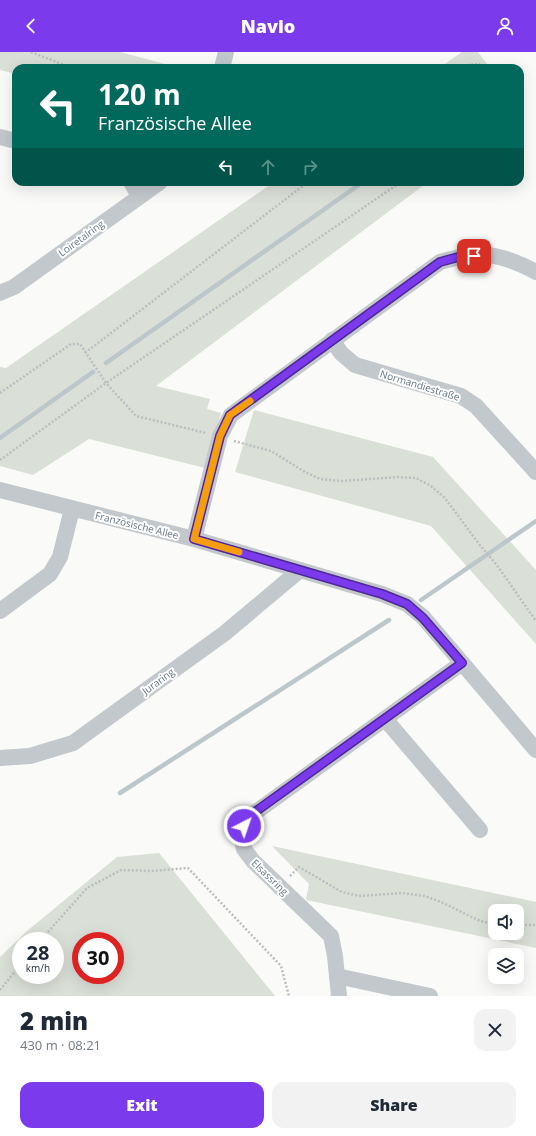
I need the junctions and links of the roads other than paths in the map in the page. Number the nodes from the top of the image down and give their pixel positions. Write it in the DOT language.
graph roads {
  1 [pos="226,52"];
  2 [pos="223,64"];
  3 [pos="0,137"];
  4 [pos="12,140"];
  5 [pos="133,186"];
  6 [pos="154,186"];
  7 [pos="139,196"];
  8 [pos="536,272"];
  9 [pos="0,293"];
  10 [pos="332,340"];
  11 [pos="536,472"];
  12 [pos="0,490"];
  13 [pos="72,509"];
  14 [pos="194,539"];
  15 [pos="300,570"];
  16 [pos="0,612"];
  17 [pos="462,663"];
  18 [pos="385,719"];
  19 [pos="536,750"];
  20 [pos="0,758"];
  21 [pos="480,830"];
  22 [pos="337,976"];
  23 [pos="339,996"];
  24 [pos="430,996"];
  1 -- 2 [label="street"];
  3 -- 4 [label="street"];
  5 -- 7 [label="street"];
  6 -- 7 [label="street, Loiretalring"];
  7 -- 9 [label="street, Loiretalring"];
  8 -- 10 [label="street"];
  10 -- 11 [label="street, Normandiestraße"];
  10 -- 14 [label="street"];
  12 -- 13 [label="street, Französische Allee"];
  13 -- 14 [label="street, Französische Allee"];
  13 -- 16 [label="street"];
  14 -- 15 [label="street, Französische Allee"];
  15 -- 17 [label="street, Französische Allee"];
  15 -- 20 [label="street, Juraring"];
  17 -- 18 [label="street, Elsassring"];
  17 -- 19 [label="street, Französische Allee"];
  18 -- 21 [label="street"];
  18 -- 22 [label="street, Elsassring"];
  22 -- 23 [label="street, Elsassring"];
  22 -- 24 [label="street"];
}
